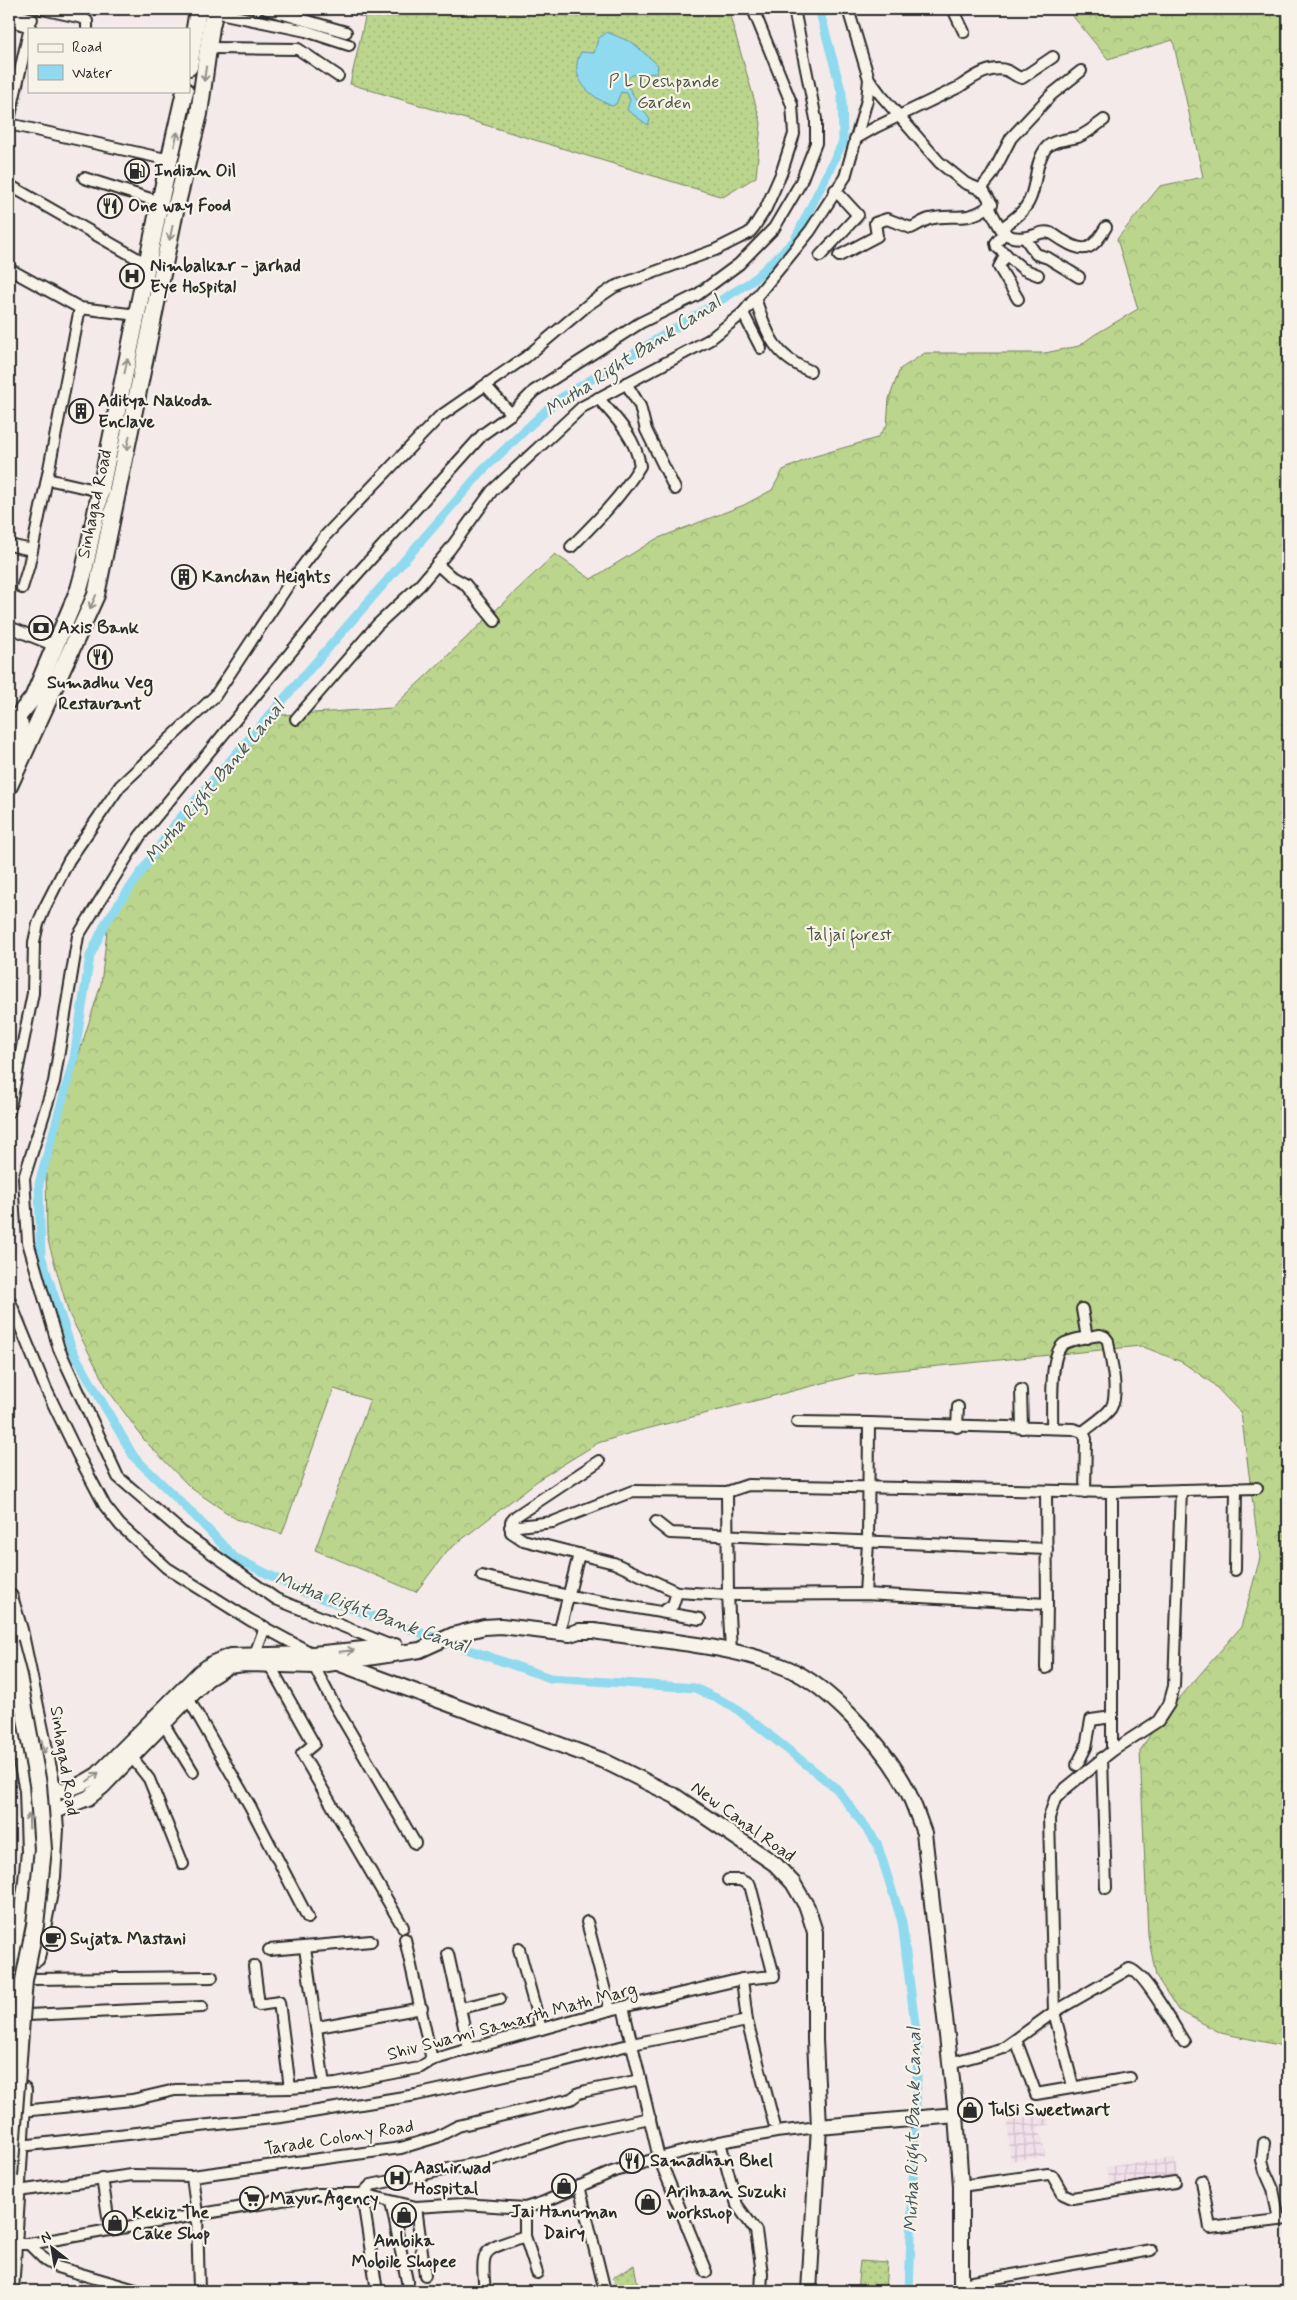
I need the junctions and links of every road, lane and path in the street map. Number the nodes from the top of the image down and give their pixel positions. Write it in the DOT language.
graph roads {
  1 [pos="41,9"];
  2 [pos="198,9"];
  3 [pos="266,9"];
  4 [pos="753,9"];
  5 [pos="794,9"];
  6 [pos="848,9"];
  7 [pos="953,9"];
  8 [pos="215,10"];
  9 [pos="9,12"];
  10 [pos="9,20"];
  11 [pos="32,24"];
  12 [pos="87,28"];
  13 [pos="346,32"];
  14 [pos="964,32"];
  15 [pos="28,41"];
  16 [pos="349,45"];
  17 [pos="208,48"];
  18 [pos="1054,57"];
  19 [pos="190,61"];
  20 [pos="1081,71"];
  21 [pos="338,76"];
  22 [pos="869,78"];
  23 [pos="185,92"];
  24 [pos="899,116"];
  25 [pos="1104,120"];
  26 [pos="9,122"];
  27 [pos="856,140"];
  28 [pos="170,160"];
  29 [pos="84,178"];
  30 [pos="9,185"];
  31 [pos="835,190"];
  32 [pos="980,190"];
  33 [pos="160,202"];
  34 [pos="988,207"];
  35 [pos="1106,227"];
  36 [pos="1003,231"];
  37 [pos="1025,238"];
  38 [pos="1006,254"];
  39 [pos="820,256"];
  40 [pos="839,256"];
  41 [pos="147,264"];
  42 [pos="9,270"];
  43 [pos="1038,275"];
  44 [pos="1079,277"];
  45 [pos="755,298"];
  46 [pos="1018,300"];
  47 [pos="80,308"];
  48 [pos="742,313"];
  49 [pos="137,315"];
  50 [pos="761,348"];
  51 [pos="810,370"];
  52 [pos="626,383"];
  53 [pos="486,386"];
  54 [pos="598,398"];
  55 [pos="510,414"];
  56 [pos="659,454"];
  57 [pos="640,466"];
  58 [pos="47,479"];
  59 [pos="674,489"];
  60 [pos="100,491"];
  61 [pos="117,495"];
  62 [pos="9,545"];
  63 [pos="571,547"];
  64 [pos="32,550"];
  65 [pos="437,564"];
  66 [pos="22,588"];
  67 [pos="495,621"];
  68 [pos="9,627"];
  69 [pos="56,646"];
  70 [pos="33,698"];
  71 [pos="296,719"];
  72 [pos="9,733"];
  73 [pos="9,749"];
  74 [pos="9,786"];
  75 [pos="9,1112"];
  76 [pos="9,1299"];
  77 [pos="1082,1309"];
  78 [pos="1087,1338"];
  79 [pos="1021,1390"];
  80 [pos="958,1407"];
  81 [pos="797,1422"];
  82 [pos="869,1424"];
  83 [pos="957,1427"];
  84 [pos="1022,1428"];
  85 [pos="1052,1428"];
  86 [pos="1083,1432"];
  87 [pos="599,1461"];
  88 [pos="869,1487"];
  89 [pos="1236,1488"];
  90 [pos="1257,1488"];
  91 [pos="1181,1490"];
  92 [pos="1046,1491"];
  93 [pos="727,1492"];
  94 [pos="1085,1492"];
  95 [pos="1112,1492"];
  96 [pos="656,1522"];
  97 [pos="510,1527"];
  98 [pos="727,1535"];
  99 [pos="868,1542"];
  100 [pos="1048,1549"];
  101 [pos="580,1554"];
  102 [pos="1236,1570"];
  103 [pos="482,1576"];
  104 [pos="677,1592"];
  105 [pos="865,1594"];
  106 [pos="728,1595"];
  107 [pos="568,1596"];
  108 [pos="9,1597"];
  109 [pos="1047,1604"];
  110 [pos="662,1612"];
  111 [pos="700,1619"];
  112 [pos="561,1625"];
  113 [pos="265,1627"];
  114 [pos="451,1630"];
  115 [pos="579,1632"];
  116 [pos="9,1642"];
  117 [pos="392,1646"];
  118 [pos="418,1646"];
  119 [pos="731,1651"];
  120 [pos="255,1654"];
  121 [pos="314,1660"];
  122 [pos="269,1664"];
  123 [pos="339,1664"];
  124 [pos="1046,1668"];
  125 [pos="188,1698"];
  126 [pos="9,1699"];
  127 [pos="1112,1717"];
  128 [pos="161,1718"];
  129 [pos="1112,1750"];
  130 [pos="131,1756"];
  131 [pos="1102,1758"];
  132 [pos="1077,1765"];
  133 [pos="193,1772"];
  134 [pos="50,1783"];
  135 [pos="28,1790"];
  136 [pos="53,1812"];
  137 [pos="414,1843"];
  138 [pos="183,1864"];
  139 [pos="29,1866"];
  140 [pos="728,1880"];
  141 [pos="1106,1888"];
  142 [pos="308,1918"];
  143 [pos="587,1922"];
  144 [pos="403,1927"];
  145 [pos="406,1939"];
  146 [pos="371,1941"];
  147 [pos="305,1948"];
  148 [pos="519,1949"];
  149 [pos="269,1950"];
  150 [pos="448,1954"];
  151 [pos="254,1966"];
  152 [pos="212,1977"];
  153 [pos="32,1979"];
  154 [pos="742,1979"];
  155 [pos="9,1997"];
  156 [pos="500,2000"];
  157 [pos="202,2007"];
  158 [pos="623,2007"];
  159 [pos="422,2008"];
  160 [pos="461,2008"];
  161 [pos="610,2010"];
  162 [pos="1054,2012"];
  163 [pos="28,2015"];
  164 [pos="9,2019"];
  165 [pos="748,2021"];
  166 [pos="318,2027"];
  167 [pos="540,2029"];
  168 [pos="1016,2040"];
  169 [pos="1184,2042"];
  170 [pos="632,2044"];
  171 [pos="469,2048"];
  172 [pos="432,2060"];
  173 [pos="950,2063"];
  174 [pos="1130,2078"];
  175 [pos="640,2080"];
  176 [pos="324,2085"];
  177 [pos="1073,2086"];
  178 [pos="290,2088"];
  179 [pos="9,2096"];
  180 [pos="22,2111"];
  181 [pos="952,2115"];
  182 [pos="650,2118"];
  183 [pos="774,2123"];
  184 [pos="819,2127"];
  185 [pos="720,2142"];
  186 [pos="1264,2143"];
  187 [pos="20,2146"];
  188 [pos="659,2158"];
  189 [pos="9,2176"];
  190 [pos="192,2176"];
  191 [pos="102,2178"];
  192 [pos="1175,2182"];
  193 [pos="1202,2182"];
  194 [pos="579,2186"];
  195 [pos="961,2186"];
  196 [pos="18,2191"];
  197 [pos="362,2194"];
  198 [pos="391,2202"];
  199 [pos="416,2207"];
  200 [pos="524,2208"];
  201 [pos="198,2214"];
  202 [pos="1284,2219"];
  203 [pos="110,2229"];
  204 [pos="525,2236"];
  205 [pos="17,2244"];
  206 [pos="1151,2250"];
  207 [pos="706,2272"];
  208 [pos="537,2273"];
  209 [pos="425,2275"];
  210 [pos="105,2287"];
  211 [pos="962,2288"];
  212 [pos="126,2290"];
  213 [pos="1288,2290"];
  214 [pos="10,2291"];
  215 [pos="139,2291"];
  216 [pos="199,2291"];
  217 [pos="378,2291"];
  218 [pos="409,2291"];
  219 [pos="486,2291"];
  220 [pos="605,2291"];
  221 [pos="761,2291"];
  222 [pos="809,2291"];
  223 [pos="1279,2291"];
  1 -- 11 [label="street"];
  1 -- 12 [label="street"];
  2 -- 19 [label="main road"];
  3 -- 13 [label="street"];
  4 -- 53 [label="street"];
  5 -- 55 [label="street"];
  6 -- 22 [label="street"];
  7 -- 14 [label="street"];
  8 -- 16 [label="street"];
  8 -- 17 [label="main road, Sinhagad Road"];
  9 -- 11 [label="street"];
  10 -- 11 [label="street"];
  15 -- 26 [label="street"];
  17 -- 21 [label="street"];
  17 -- 61 [label="main road, Sinhagad Road, one-way"];
  18 -- 24 [label="street"];
  20 -- 32 [label="street"];
  22 -- 24 [label="street"];
  22 -- 27 [label="street"];
  28 -- 23 [label="main road, Sinhagad Road, one-way"];
  24 -- 27 [label="street"];
  24 -- 32 [label="street"];
  25 -- 36 [label="street"];
  26 -- 28 [label="street"];
  27 -- 31 [label="street"];
  28 -- 33 [label="main road, Sinhagad Road"];
  29 -- 33 [label="street"];
  30 -- 41 [label="street"];
  31 -- 39 [label="street"];
  31 -- 45 [label="street"];
  32 -- 34 [label="street"];
  33 -- 41 [label="main road, Sinhagad Road"];
  34 -- 36 [label="street"];
  34 -- 40 [label="street"];
  35 -- 37 [label="street"];
  36 -- 37 [label="street"];
  36 -- 38 [label="street"];
  37 -- 44 [label="street"];
  38 -- 43 [label="street"];
  38 -- 46 [label="street"];
  41 -- 49 [label="main road, Sinhagad Road"];
  42 -- 47 [label="street"];
  45 -- 48 [label="street"];
  45 -- 51 [label="street"];
  47 -- 49 [label="street"];
  47 -- 58 [label="street"];
  48 -- 50 [label="street"];
  48 -- 52 [label="street"];
  60 -- 49 [label="main road, Sinhagad Road, one-way"];
  52 -- 54 [label="street"];
  52 -- 56 [label="street"];
  53 -- 55 [label="street"];
  53 -- 75 [label="street"];
  54 -- 57 [label="street"];
  54 -- 65 [label="street"];
  55 -- 117 [label="street"];
  56 -- 57 [label="street"];
  56 -- 59 [label="street"];
  57 -- 63 [label="street"];
  58 -- 60 [label="street"];
  58 -- 64 [label="street"];
  60 -- 61 [label="street"];
  60 -- 69 [label="main road, Sinhagad Road"];
  61 -- 74 [label="main road, Sinhagad Road, one-way"];
  62 -- 64 [label="street"];
  64 -- 66 [label="street"];
  65 -- 67 [label="street"];
  65 -- 71 [label="street"];
  68 -- 69 [label="street"];
  69 -- 70 [label="main road, Sinhagad Road"];
  70 -- 72 [label="main road, Sinhagad Road"];
  70 -- 73 [label="main road"];
  76 -- 113 [label="street"];
  77 -- 78 [label="street"];
  78 -- 85 [label="street"];
  78 -- 86 [label="street"];
  79 -- 84 [label="street"];
  80 -- 83 [label="street"];
  81 -- 82 [label="street"];
  82 -- 83 [label="street"];
  82 -- 88 [label="street"];
  83 -- 84 [label="street"];
  84 -- 85 [label="street"];
  85 -- 86 [label="street"];
  86 -- 94 [label="street"];
  87 -- 97 [label="street"];
  88 -- 92 [label="street"];
  88 -- 93 [label="street"];
  88 -- 99 [label="street"];
  89 -- 90 [label="street"];
  89 -- 91 [label="street"];
  89 -- 102 [label="street"];
  91 -- 95 [label="street"];
  91 -- 129 [label="street"];
  92 -- 94 [label="street"];
  92 -- 100 [label="street"];
  93 -- 97 [label="street"];
  93 -- 98 [label="street"];
  94 -- 95 [label="street"];
  95 -- 127 [label="street"];
  96 -- 98 [label="street"];
  97 -- 101 [label="street"];
  98 -- 99 [label="street"];
  98 -- 106 [label="street"];
  99 -- 100 [label="street"];
  99 -- 105 [label="street"];
  100 -- 109 [label="street"];
  101 -- 104 [label="street"];
  101 -- 107 [label="street"];
  103 -- 107 [label="street"];
  104 -- 106 [label="street"];
  104 -- 110 [label="street"];
  105 -- 106 [label="street"];
  105 -- 109 [label="street"];
  106 -- 119 [label="street"];
  107 -- 110 [label="street"];
  107 -- 112 [label="street"];
  108 -- 134 [label="main road, Sinhagad Road, one-way"];
  109 -- 124 [label="street"];
  110 -- 111 [label="street"];
  112 -- 114 [label="street"];
  112 -- 115 [label="street"];
  113 -- 120 [label="street"];
  113 -- 121 [label="street"];
  114 -- 115 [label="street"];
  114 -- 118 [label="street"];
  115 -- 119 [label="street"];
  116 -- 189 [label="main road, bridge"];
  117 -- 118 [label="street"];
  121 -- 117 [label="street, one-way"];
  118 -- 123 [label="street"];
  119 -- 173 [label="street"];
  120 -- 121 [label="street"];
  120 -- 128 [label="street"];
  121 -- 122 [label="street"];
  121 -- 123 [label="street"];
  121 -- 137 [label="street"];
  122 -- 125 [label="street"];
  122 -- 144 [label="street"];
  123 -- 184 [label="street, New Canal Road"];
  125 -- 128 [label="street"];
  125 -- 142 [label="street"];
  126 -- 135 [label="main road"];
  127 -- 129 [label="street"];
  127 -- 132 [label="street"];
  128 -- 130 [label="street"];
  128 -- 133 [label="street"];
  134 -- 128 [label="street, one-way"];
  129 -- 131 [label="street"];
  130 -- 136 [label="street"];
  130 -- 138 [label="street"];
  131 -- 141 [label="street"];
  131 -- 162 [label="street"];
  134 -- 136 [label="main road, Sinhagad Road"];
  135 -- 136 [label="street"];
  139 -- 135 [label="main road, one-way"];
  136 -- 153 [label="main road, Sinhagad Road"];
  139 -- 155 [label="main road"];
  139 -- 179 [label="main road"];
  140 -- 154 [label="street, Shiv Swami Samarth Math Marg"];
  143 -- 161 [label="street"];
  145 -- 159 [label="street"];
  146 -- 147 [label="street"];
  147 -- 149 [label="street"];
  147 -- 166 [label="street"];
  148 -- 167 [label="street"];
  150 -- 160 [label="street"];
  151 -- 178 [label="street"];
  152 -- 153 [label="street"];
  153 -- 163 [label="main road, Sinhagad Road"];
  154 -- 158 [label="street, Shiv Swami Samarth Math Marg"];
  154 -- 165 [label="street"];
  155 -- 164 [label="main road"];
  156 -- 160 [label="street"];
  157 -- 163 [label="street"];
  158 -- 161 [label="street, Shiv Swami Samarth Math Marg"];
  158 -- 170 [label="street"];
  159 -- 166 [label="street"];
  159 -- 172 [label="street"];
  160 -- 171 [label="street"];
  161 -- 167 [label="street, Shiv Swami Samarth Math Marg"];
  162 -- 168 [label="street"];
  162 -- 169 [label="street"];
  162 -- 177 [label="street"];
  163 -- 180 [label="main road, Sinhagad Road"];
  165 -- 170 [label="street"];
  165 -- 183 [label="street"];
  166 -- 176 [label="street"];
  167 -- 171 [label="street, Shiv Swami Samarth Math Marg"];
  168 -- 173 [label="street"];
  168 -- 177 [label="street"];
  170 -- 175 [label="street"];
  170 -- 187 [label="street"];
  171 -- 172 [label="street, Shiv Swami Samarth Math Marg"];
  172 -- 176 [label="street, Shiv Swami Samarth Math Marg"];
  173 -- 181 [label="street"];
  174 -- 177 [label="street"];
  175 -- 182 [label="street"];
  175 -- 190 [label="street, Tarade Colony Road"];
  176 -- 178 [label="street, Shiv Swami Samarth Math Marg"];
  178 -- 180 [label="street, Shiv Swami Samarth Math Marg"];
  180 -- 187 [label="main road, Sinhagad Road"];
  181 -- 184 [label="street"];
  181 -- 195 [label="street"];
  182 -- 188 [label="street"];
  182 -- 197 [label="street"];
  184 -- 185 [label="street"];
  184 -- 222 [label="street, New Canal Road"];
  185 -- 188 [label="street"];
  185 -- 221 [label="street"];
  186 -- 202 [label="street"];
  187 -- 196 [label="main road, Sinhagad Road"];
  188 -- 194 [label="street"];
  188 -- 207 [label="street"];
  190 -- 191 [label="street, Tarade Colony Road"];
  190 -- 201 [label="street"];
  191 -- 196 [label="street, Tarade Colony Road"];
  191 -- 203 [label="street"];
  192 -- 195 [label="street"];
  193 -- 202 [label="street"];
  194 -- 200 [label="street"];
  194 -- 220 [label="street"];
  195 -- 211 [label="street"];
  196 -- 205 [label="main road, Sinhagad Road"];
  197 -- 198 [label="street"];
  197 -- 201 [label="street"];
  197 -- 217 [label="street"];
  198 -- 199 [label="street"];
  198 -- 218 [label="street"];
  199 -- 200 [label="street"];
  199 -- 209 [label="street"];
  200 -- 204 [label="street"];
  201 -- 203 [label="street"];
  201 -- 216 [label="street"];
  203 -- 205 [label="street"];
  204 -- 208 [label="street"];
  204 -- 219 [label="street"];
  205 -- 210 [label="street"];
  205 -- 214 [label="main road, Sinhagad Road"];
  206 -- 211 [label="street"];
  210 -- 212 [label="street"];
  212 -- 215 [label="street"];
  213 -- 223 [label="street"];
}
